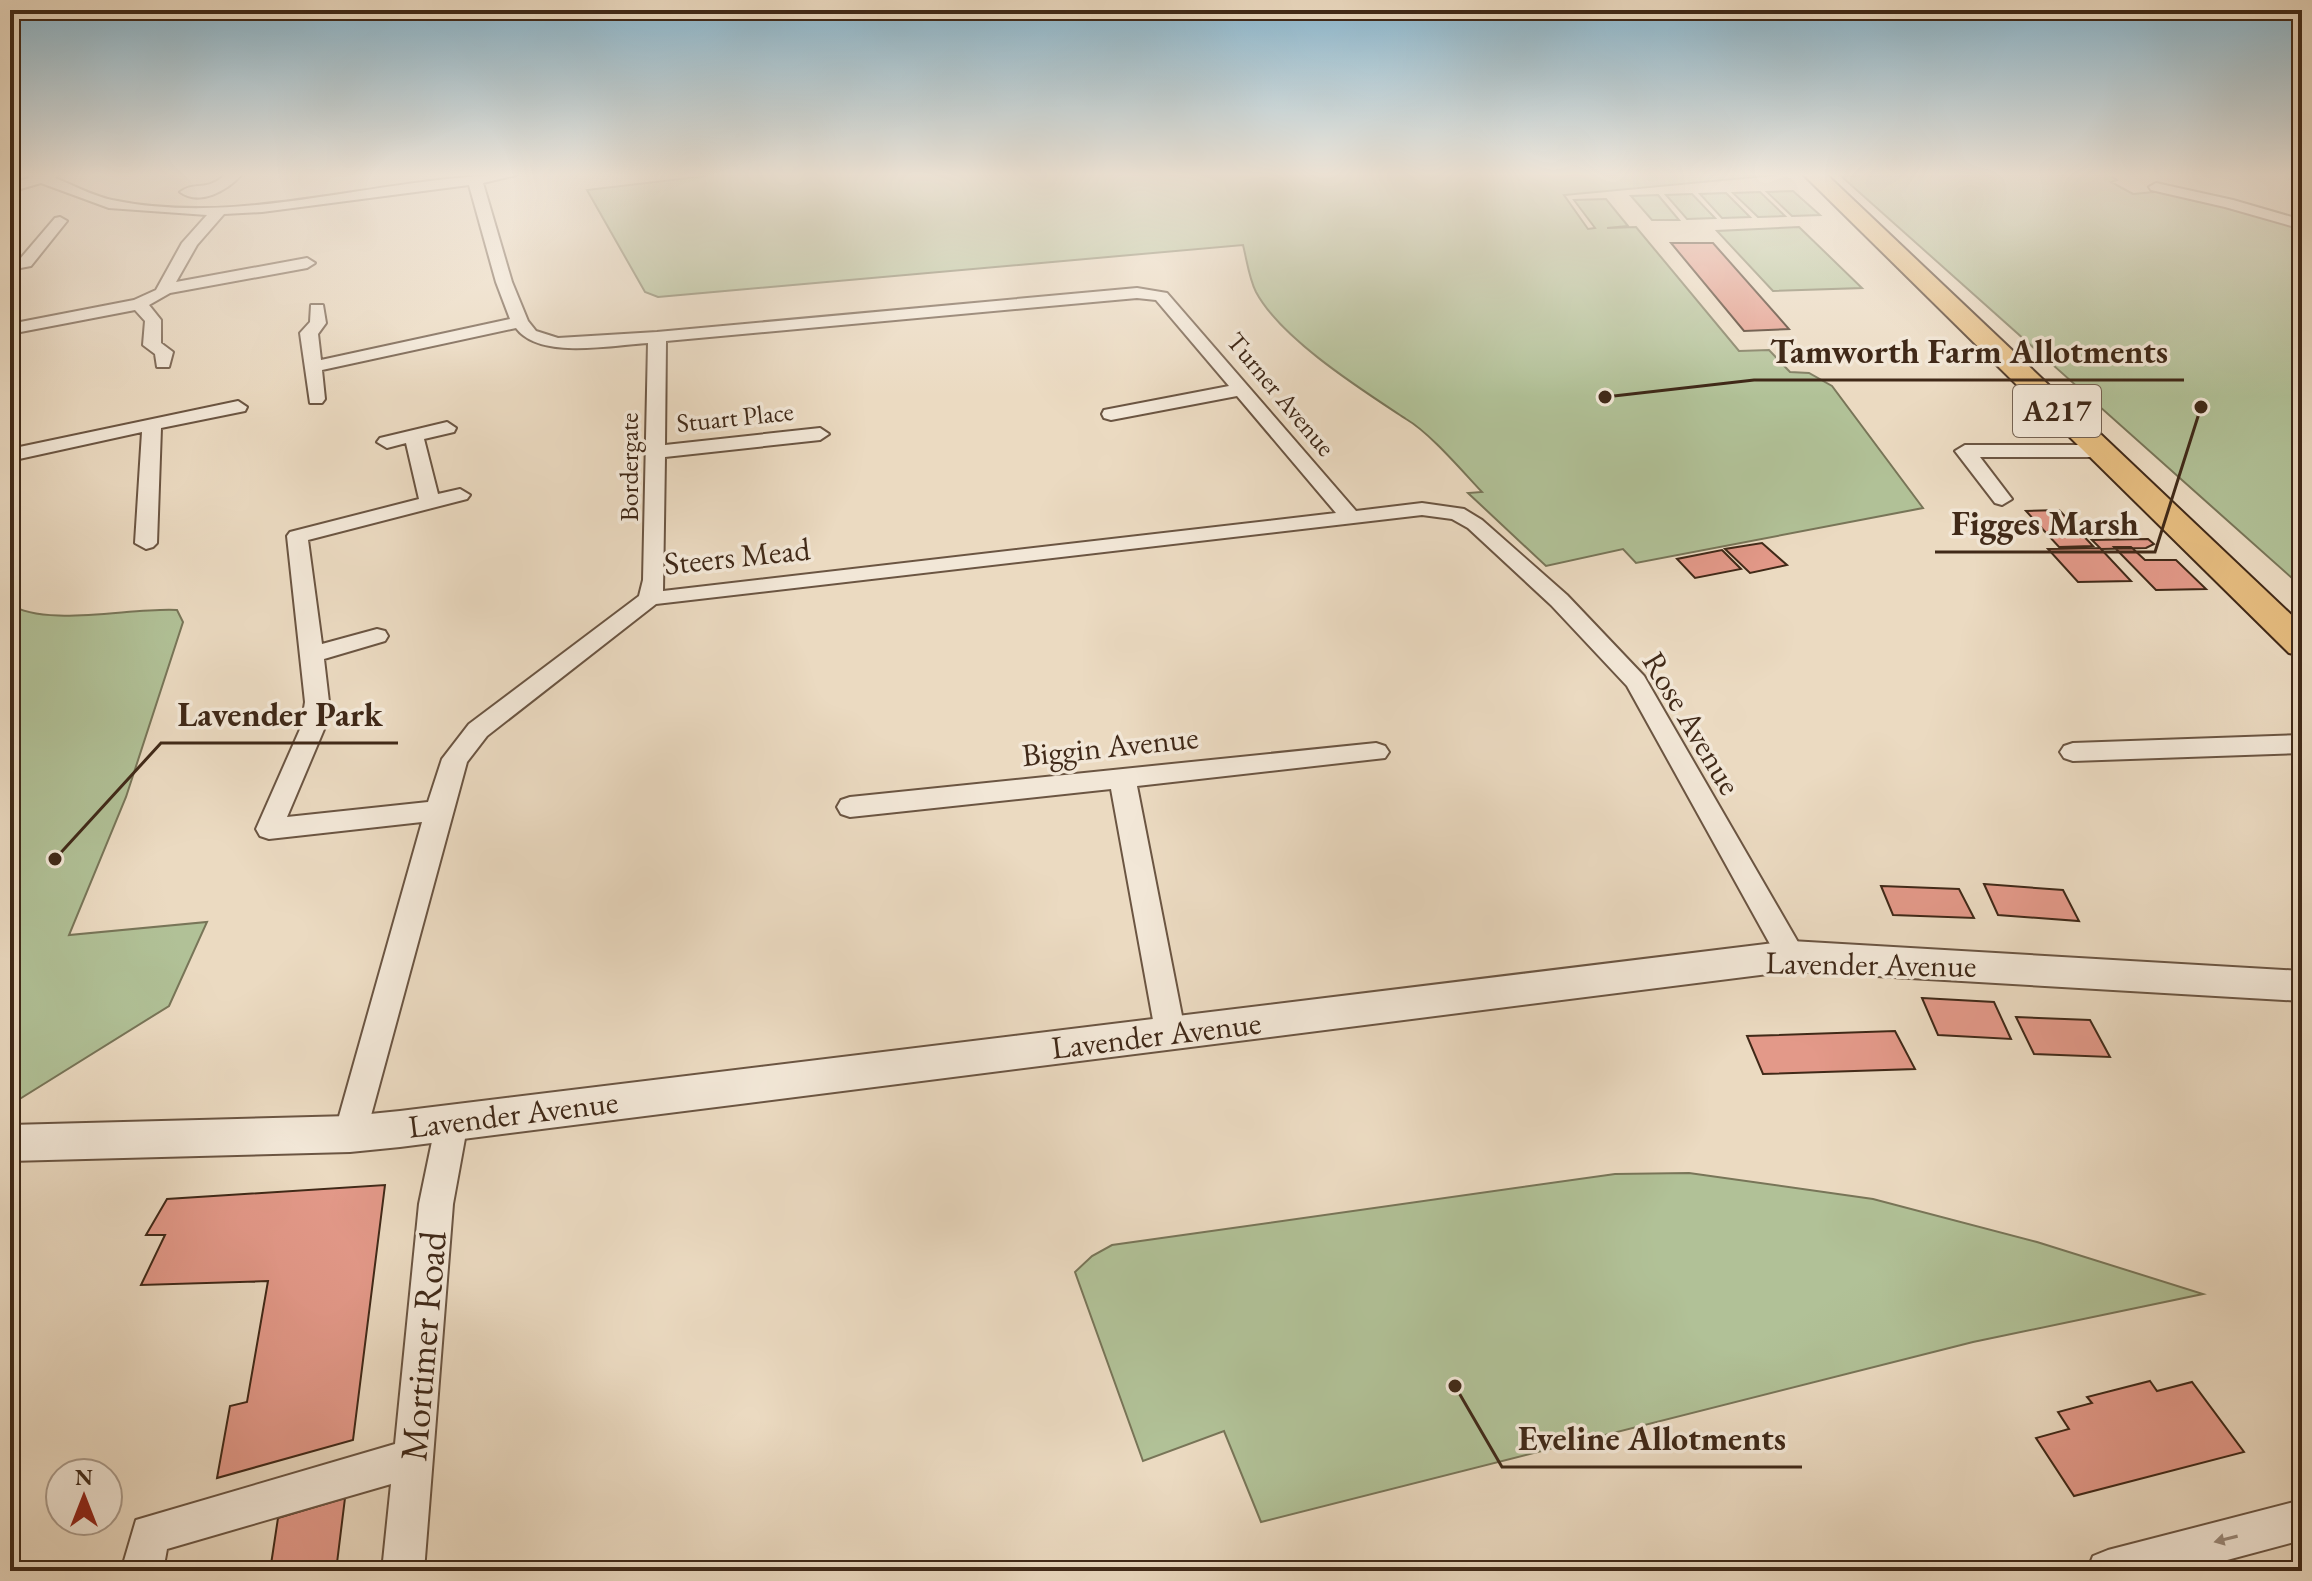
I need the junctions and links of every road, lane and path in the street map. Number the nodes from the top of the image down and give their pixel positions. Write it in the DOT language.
graph roads {
  1 [pos="37,249"];
  2 [pos="187,249"];
  3 [pos="495,249"];
  4 [pos="1890,249"];
  5 [pos="307,263"];
  6 [pos="10,265"];
  7 [pos="165,289"];
  8 [pos="139,304"];
  9 [pos="317,309"];
  10 [pos="520,322"];
  11 [pos="10,329"];
  12 [pos="657,337"];
  13 [pos="163,363"];
  14 [pos="313,367"];
  15 [pos="1243,389"];
  16 [pos="316,399"];
  17 [pos="238,407"];
  18 [pos="1111,414"];
  19 [pos="152,424"];
  20 [pos="447,428"];
  21 [pos="820,434"];
  22 [pos="414,436"];
  23 [pos="387,442"];
  24 [pos="2099,451"];
  25 [pos="656,452"];
  26 [pos="10,455"];
  27 [pos="460,495"];
  28 [pos="2002,499"];
  29 [pos="430,502"];
  30 [pos="1422,509"];
  31 [pos="1350,516"];
  32 [pos="146,543"];
  33 [pos="650,598"];
  34 [pos="377,636"];
  35 [pos="2302,645"];
  36 [pos="314,654"];
  37 [pos="2302,744"];
  38 [pos="1376,752"];
  39 [pos="2073,752"];
  40 [pos="1122,778"];
  41 [pos="850,807"];
  42 [pos="438,811"];
  43 [pos="1791,956"];
  44 [pos="2302,986"];
  45 [pos="1170,1031"];
  46 [pos="452,1122"];
  47 [pos="350,1134"];
  48 [pos="10,1143"];
  49 [pos="413,1458"];
  50 [pos="2302,1520"];
  51 [pos="142,1571"];
  52 [pos="403,1571"];
  53 [pos="2108,1571"];
  1 -- 6 [label="street"];
  2 -- 7 [label="street"];
  3 -- 10 [label="street"];
  4 -- 24 [label="main road, A217"];
  5 -- 7 [label="street"];
  7 -- 8 [label="street"];
  8 -- 11 [label="street"];
  8 -- 13 [label="street"];
  9 -- 14 [label="street"];
  10 -- 12 [label="street"];
  10 -- 14 [label="street"];
  12 -- 15 [label="street, Turner Avenue"];
  12 -- 25 [label="street, Bordergate"];
  14 -- 16 [label="street"];
  15 -- 18 [label="street"];
  15 -- 31 [label="street, Turner Avenue"];
  17 -- 19 [label="street"];
  19 -- 26 [label="street"];
  19 -- 32 [label="street"];
  20 -- 22 [label="street"];
  21 -- 25 [label="street, Stuart Place"];
  22 -- 23 [label="street"];
  22 -- 29 [label="street"];
  24 -- 28 [label="street"];
  24 -- 35 [label="main road, A217"];
  25 -- 33 [label="street, Bordergate"];
  27 -- 29 [label="street"];
  29 -- 36 [label="street"];
  30 -- 31 [label="street, Steers Mead"];
  30 -- 43 [label="street, Rose Avenue"];
  31 -- 33 [label="street, Steers Mead"];
  33 -- 42 [label="street, Steers Mead"];
  34 -- 36 [label="street"];
  36 -- 42 [label="street"];
  37 -- 39 [label="street"];
  38 -- 40 [label="street, Biggin Avenue"];
  40 -- 41 [label="street, Biggin Avenue"];
  40 -- 45 [label="street"];
  42 -- 47 [label="street, Steers Mead"];
  43 -- 44 [label="street, Lavender Avenue"];
  43 -- 45 [label="street, Lavender Avenue"];
  45 -- 46 [label="street, Lavender Avenue"];
  46 -- 47 [label="street, Lavender Avenue"];
  46 -- 49 [label="street, Mortimer Road"];
  47 -- 48 [label="street, Lavender Avenue"];
  49 -- 51 [label="street"];
  49 -- 52 [label="street, Mortimer Road"];
  50 -- 53 [label="street, one-way"];
}
